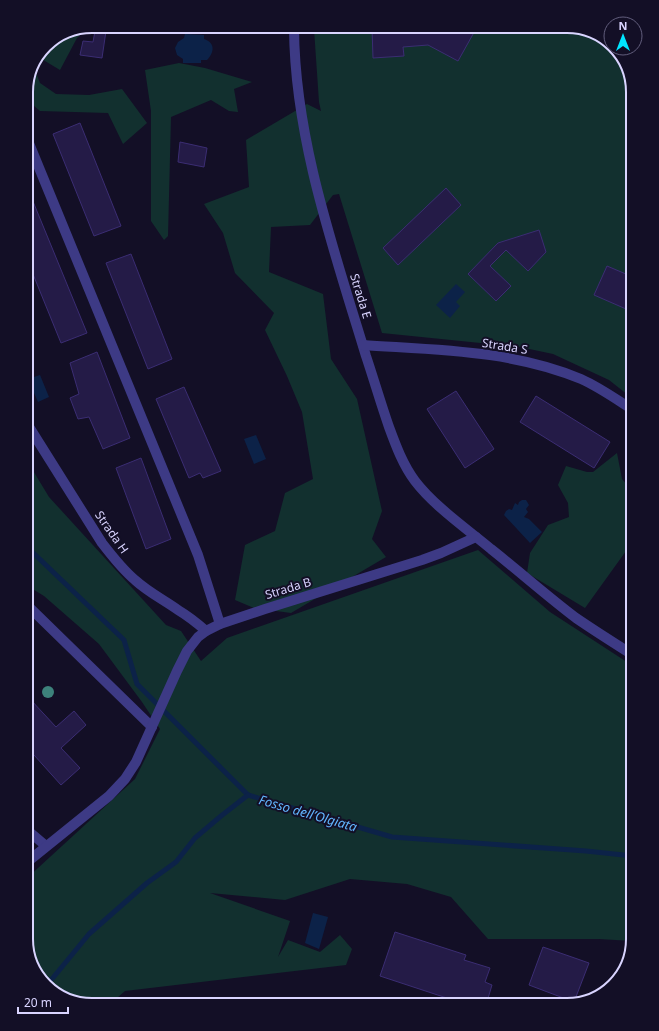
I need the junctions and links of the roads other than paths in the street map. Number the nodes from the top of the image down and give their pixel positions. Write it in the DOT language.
graph roads {
  1 [pos="294,33"];
  2 [pos="33,153"];
  3 [pos="363,345"];
  4 [pos="626,406"];
  5 [pos="33,433"];
  6 [pos="476,537"];
  7 [pos="33,611"];
  8 [pos="220,624"];
  9 [pos="206,630"];
  10 [pos="626,651"];
  11 [pos="152,727"];
  12 [pos="33,835"];
  13 [pos="46,846"];
  14 [pos="33,857"];
  1 -- 3 [label="street, Strada E"];
  2 -- 8 [label="street"];
  3 -- 4 [label="street, Strada S"];
  3 -- 6 [label="street, Strada E"];
  5 -- 9 [label="street, Strada H"];
  6 -- 8 [label="street, Strada B"];
  6 -- 10 [label="street"];
  7 -- 11 [label="street"];
  8 -- 9 [label="street, Strada B"];
  9 -- 11 [label="street, Strada B"];
  11 -- 13 [label="street, Strada B"];
  12 -- 13 [label="street"];
  13 -- 14 [label="street, Strada B"];
}
